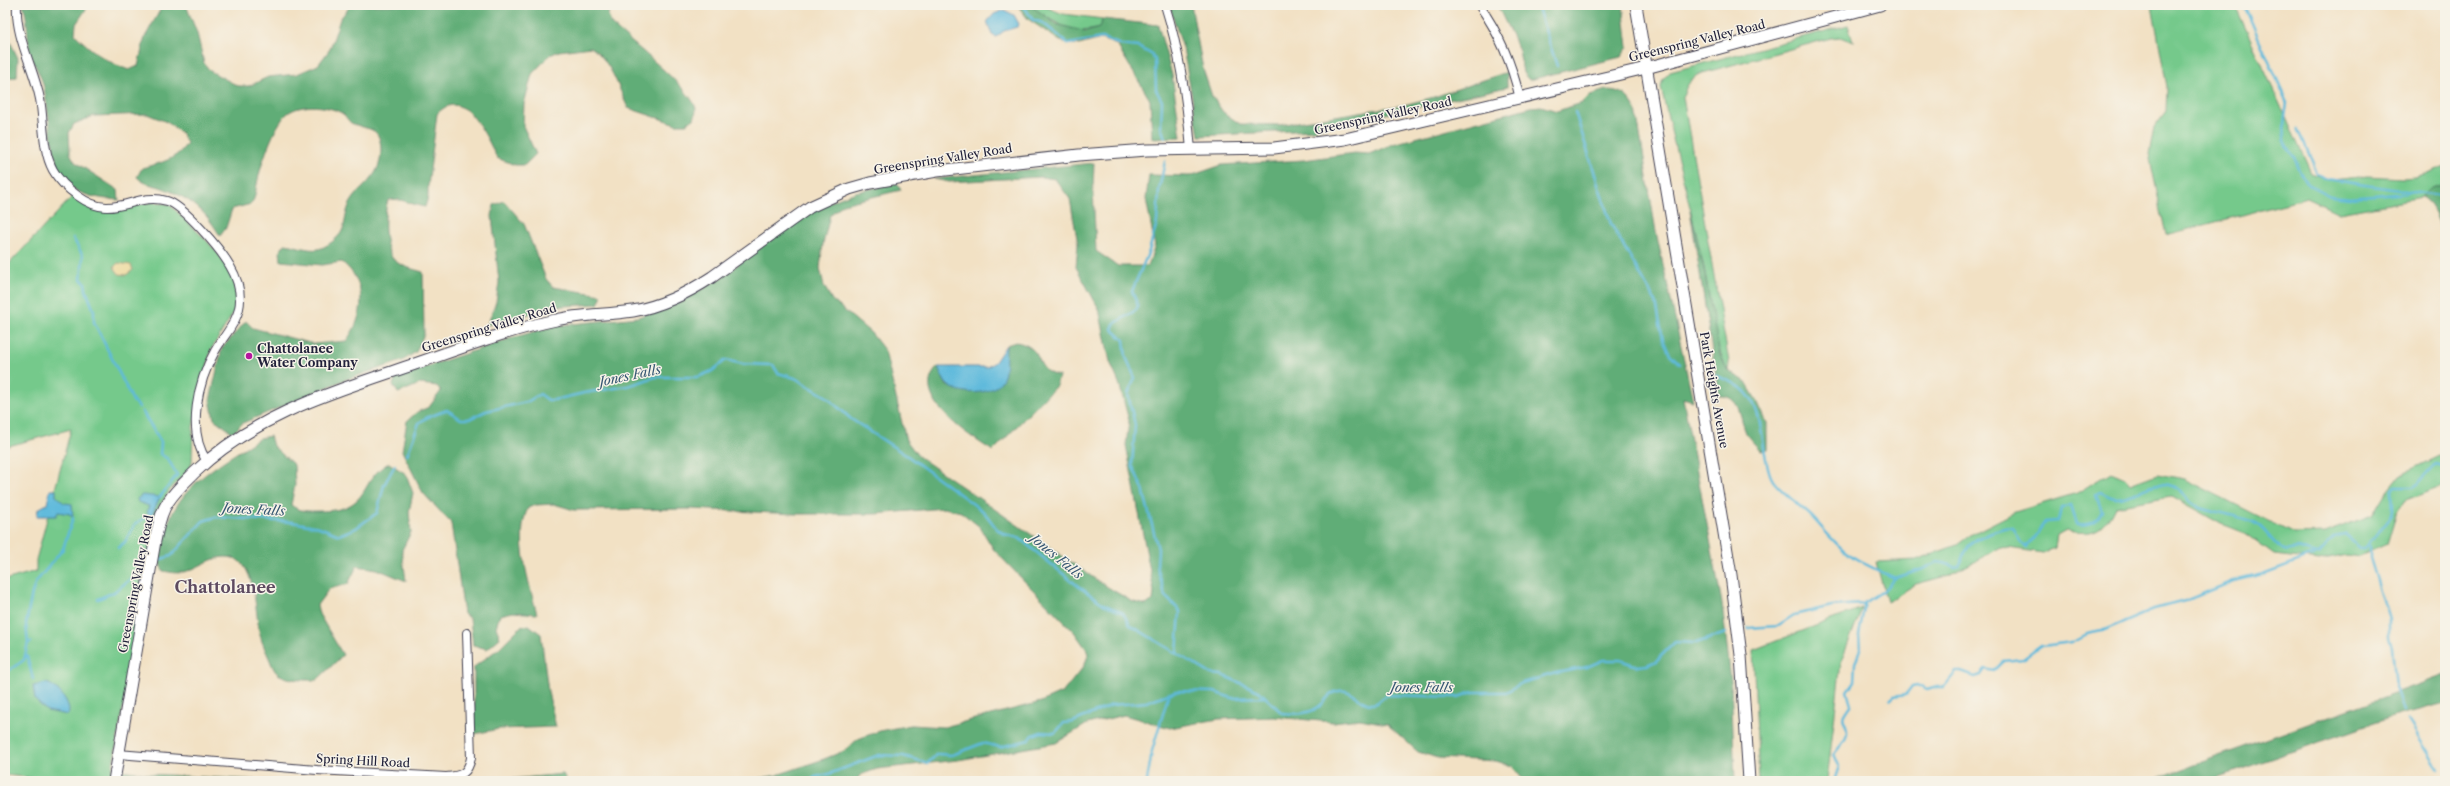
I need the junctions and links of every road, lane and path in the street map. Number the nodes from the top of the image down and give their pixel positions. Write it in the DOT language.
graph roads {
  1 [pos="17,5"];
  2 [pos="1165,5"];
  3 [pos="1479,5"];
  4 [pos="1636,5"];
  5 [pos="1880,5"];
  6 [pos="1646,68"];
  7 [pos="1520,99"];
  8 [pos="1190,150"];
  9 [pos="206,461"];
  10 [pos="467,633"];
  11 [pos="118,754"];
  12 [pos="114,781"];
  13 [pos="1749,781"];
  1 -- 9 [label="street"];
  2 -- 8 [label="street"];
  3 -- 7 [label="street"];
  4 -- 6 [label="main road, Park Heights Avenue"];
  5 -- 6 [label="main road, Greenspring Valley Road"];
  6 -- 7 [label="main road, Greenspring Valley Road"];
  6 -- 13 [label="main road, Park Heights Avenue"];
  7 -- 8 [label="main road, Greenspring Valley Road"];
  8 -- 9 [label="main road, Greenspring Valley Road"];
  9 -- 11 [label="main road, Greenspring Valley Road"];
  10 -- 11 [label="street, Spring Hill Road"];
  11 -- 12 [label="main road, Greenspring Valley Road"];
}
